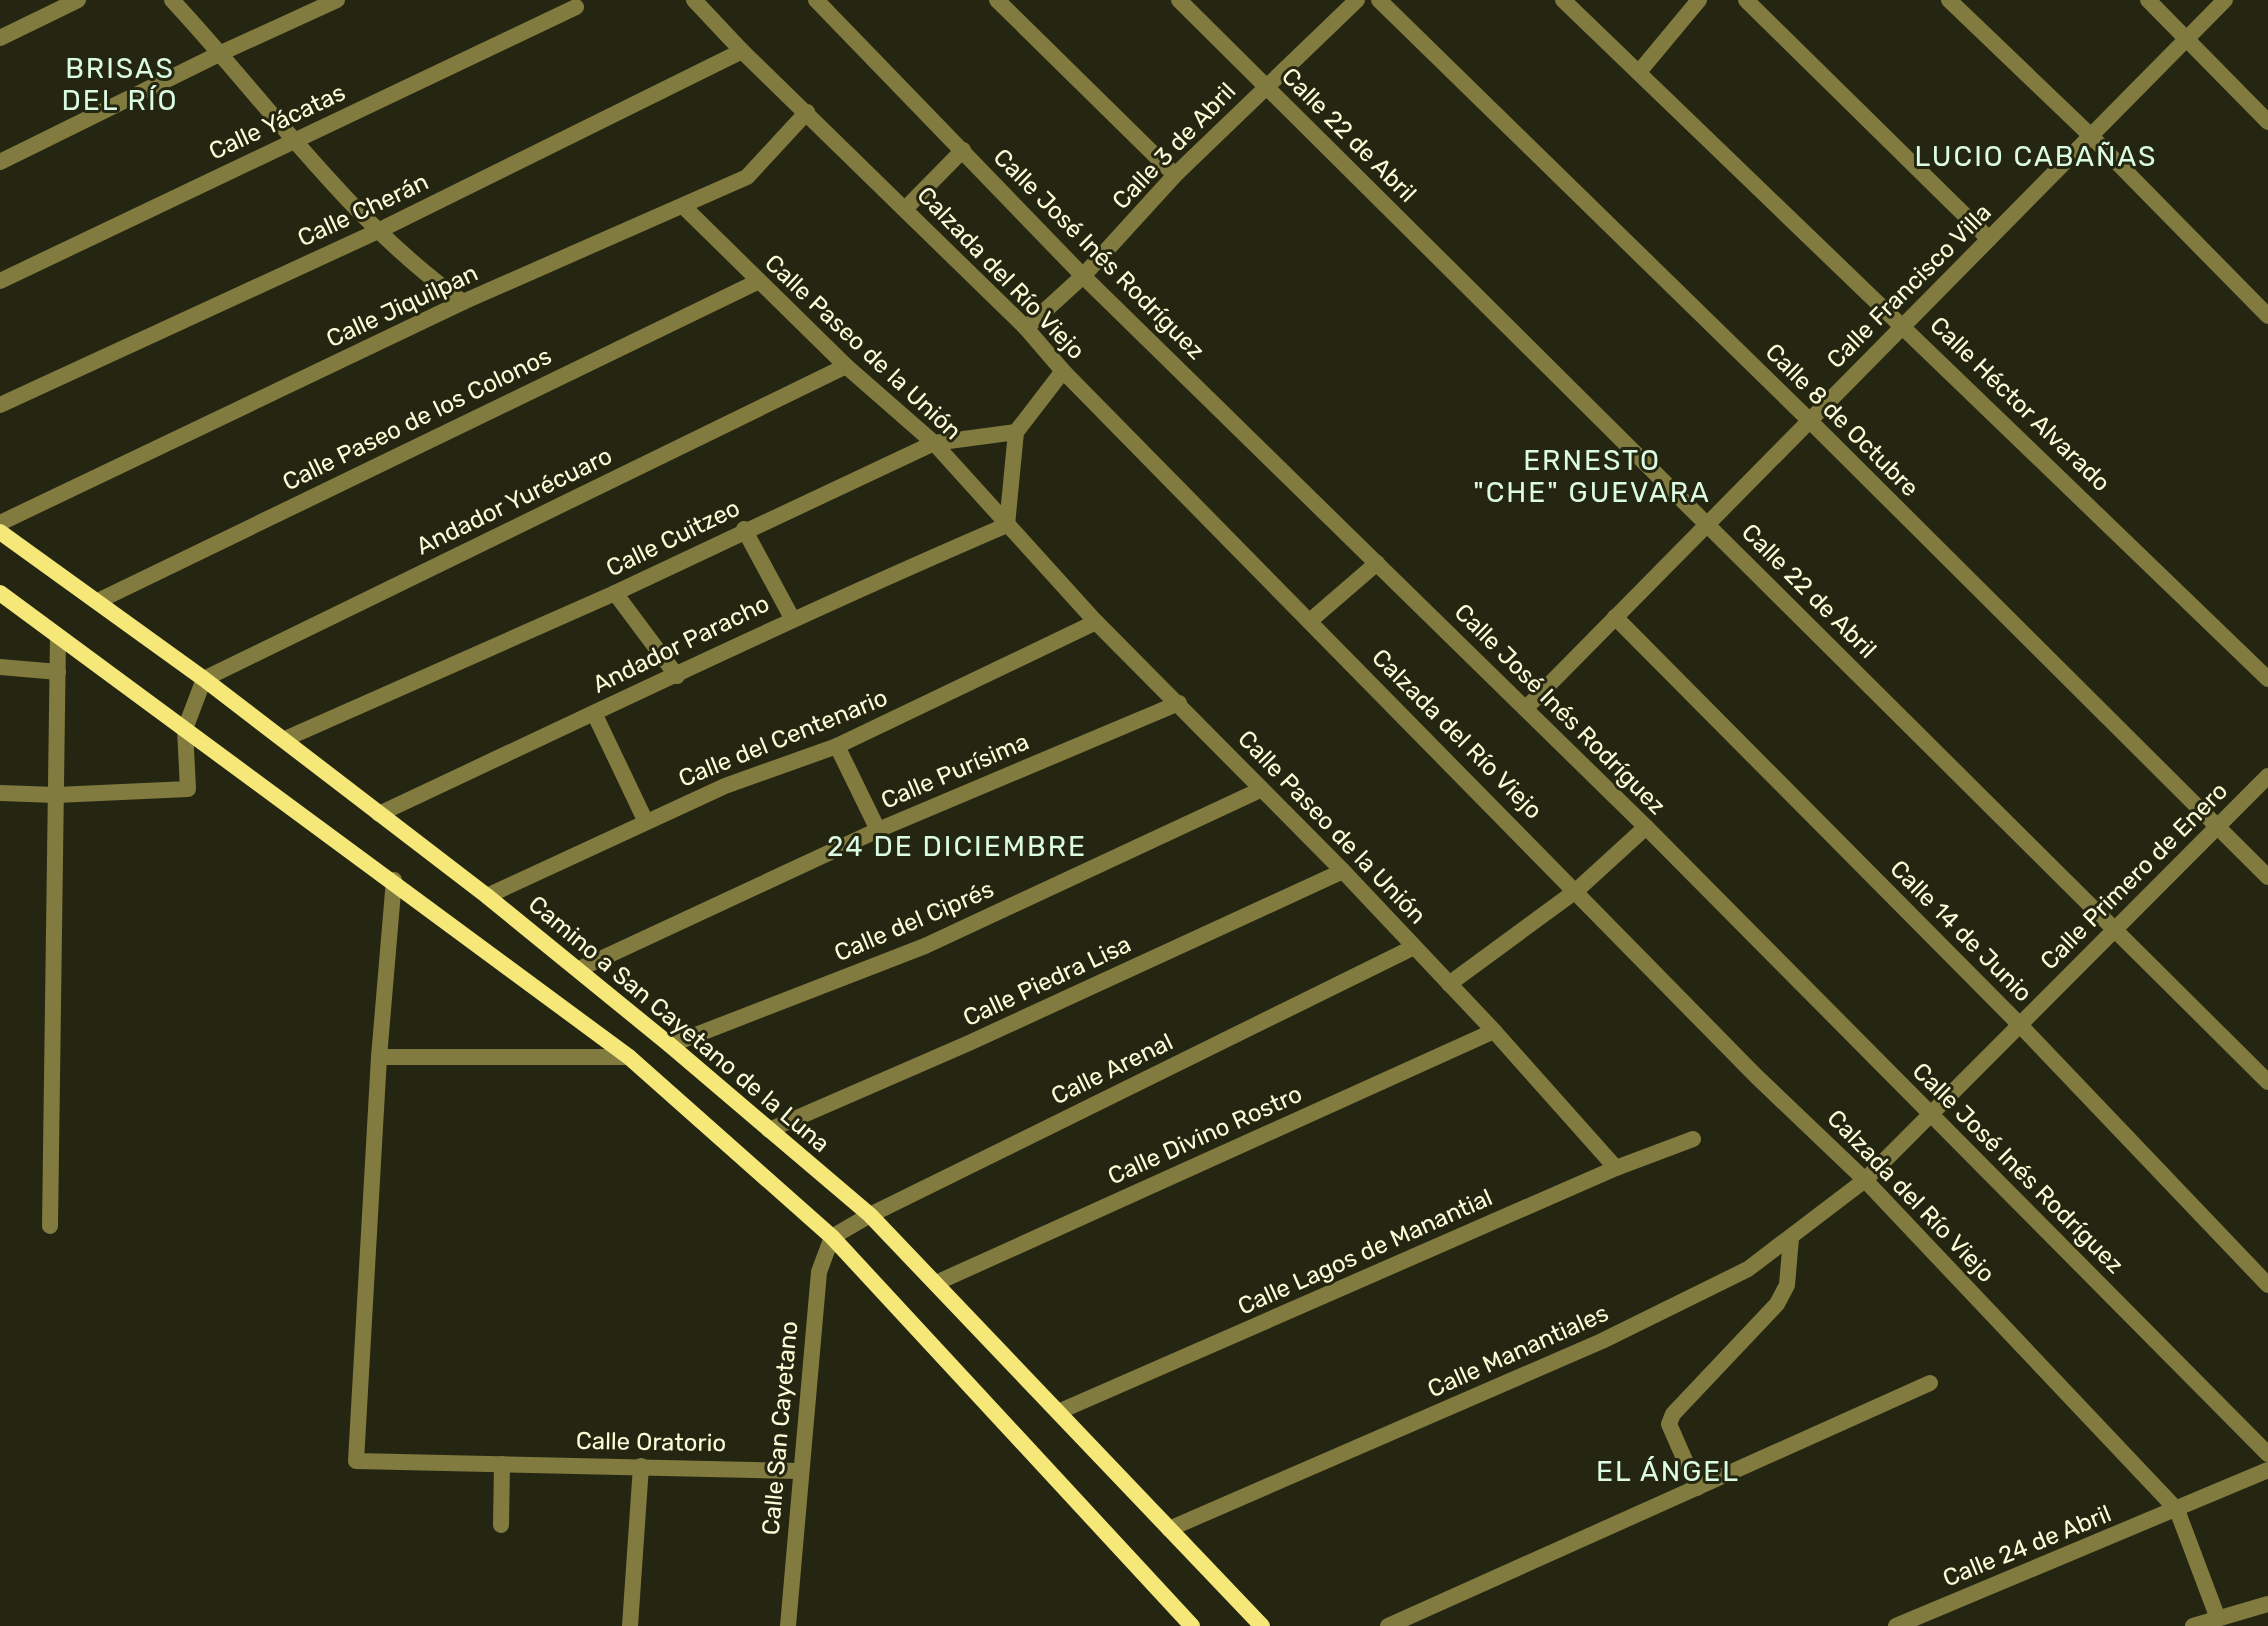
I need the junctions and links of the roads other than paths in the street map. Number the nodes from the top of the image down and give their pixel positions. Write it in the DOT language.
graph roads {
  1 [pos="78,0"];
  2 [pos="172,0"];
  3 [pos="337,0"];
  4 [pos="694,0"];
  5 [pos="816,0"];
  6 [pos="997,0"];
  7 [pos="1179,0"];
  8 [pos="1357,0"];
  9 [pos="1379,0"];
  10 [pos="1563,0"];
  11 [pos="1699,0"];
  12 [pos="1746,0"];
  13 [pos="1949,0"];
  14 [pos="2148,0"];
  15 [pos="2225,0"];
  16 [pos="576,7"];
  17 [pos="0,38"];
  18 [pos="2187,39"];
  19 [pos="742,51"];
  20 [pos="221,53"];
  21 [pos="1639,72"];
  22 [pos="1267,86"];
  23 [pos="807,112"];
  24 [pos="2268,122"];
  25 [pos="2091,136"];
  26 [pos="293,140"];
  27 [pos="963,150"];
  28 [pos="0,162"];
  29 [pos="1175,175"];
  30 [pos="683,206"];
  31 [pos="905,209"];
  32 [pos="378,231"];
  33 [pos="1989,239"];
  34 [pos="1083,276"];
  35 [pos="0,281"];
  36 [pos="757,282"];
  37 [pos="463,302"];
  38 [pos="2268,316"];
  39 [pos="1905,327"];
  40 [pos="1026,328"];
  41 [pos="846,366"];
  42 [pos="1063,371"];
  43 [pos="0,405"];
  44 [pos="1809,420"];
  45 [pos="1016,432"];
  46 [pos="934,443"];
  47 [pos="0,523"];
  48 [pos="1706,523"];
  49 [pos="1007,525"];
  50 [pos="744,529"];
  51 [pos="0,532"];
  52 [pos="1377,563"];
  53 [pos="0,593"];
  54 [pos="615,593"];
  55 [pos="98,601"];
  56 [pos="1615,617"];
  57 [pos="792,618"];
  58 [pos="1311,620"];
  59 [pos="1096,622"];
  60 [pos="58,637"];
  61 [pos="0,667"];
  62 [pos="58,672"];
  63 [pos="677,676"];
  64 [pos="204,679"];
  65 [pos="2268,679"];
  66 [pos="1179,703"];
  67 [pos="1526,708"];
  68 [pos="594,713"];
  69 [pos="185,729"];
  70 [pos="285,739"];
  71 [pos="837,746"];
  72 [pos="2268,776"];
  73 [pos="1260,790"];
  74 [pos="0,793"];
  75 [pos="56,795"];
  76 [pos="379,814"];
  77 [pos="646,822"];
  78 [pos="1646,827"];
  79 [pos="2219,827"];
  80 [pos="878,830"];
  81 [pos="1343,871"];
  82 [pos="2268,877"];
  83 [pos="394,880"];
  84 [pos="1577,890"];
  85 [pos="487,896"];
  86 [pos="2115,929"];
  87 [pos="1414,947"];
  88 [pos="579,969"];
  89 [pos="1449,984"];
  90 [pos="2020,1025"];
  91 [pos="1494,1031"];
  92 [pos="670,1045"];
  93 [pos="379,1057"];
  94 [pos="629,1057"];
  95 [pos="2268,1082"];
  96 [pos="1932,1115"];
  97 [pos="769,1130"];
  98 [pos="1693,1139"];
  99 [pos="1616,1168"];
  100 [pos="1865,1180"];
  101 [pos="870,1215"];
  102 [pos="50,1226"];
  103 [pos="832,1237"];
  104 [pos="1791,1238"];
  105 [pos="936,1283"];
  106 [pos="2268,1285"];
  107 [pos="1930,1383"];
  108 [pos="1058,1412"];
  109 [pos="2268,1454"];
  110 [pos="502,1464"];
  111 [pos="641,1466"];
  112 [pos="2268,1470"];
  113 [pos="799,1471"];
  114 [pos="1697,1488"];
  115 [pos="2177,1510"];
  116 [pos="501,1525"];
  117 [pos="1169,1529"];
  118 [pos="2268,1604"];
  119 [pos="2217,1616"];
  120 [pos="630,1626"];
  121 [pos="788,1626"];
  122 [pos="1192,1626"];
  123 [pos="1262,1626"];
  124 [pos="1388,1626"];
  125 [pos="1896,1626"];
  126 [pos="2193,1626"];
  1 -- 17 [label="street"];
  2 -- 20 [label="street"];
  3 -- 20 [label="street"];
  4 -- 19 [label="street, Calzada del Río Viejo"];
  5 -- 27 [label="street, Calle José Inés Rodríguez"];
  6 -- 29 [label="street"];
  7 -- 22 [label="street, Calle 22 de Abril"];
  8 -- 22 [label="street, Calle 3 de Abril"];
  9 -- 44 [label="street, Calle 8 de Octubre"];
  10 -- 21 [label="street, Calle Héctor Alvarado"];
  11 -- 21 [label="street"];
  12 -- 33 [label="street"];
  13 -- 25 [label="street"];
  14 -- 18 [label="street"];
  15 -- 18 [label="street, Calle Francisco Villa"];
  16 -- 26 [label="street, Calle Yácatas"];
  18 -- 24 [label="street"];
  18 -- 25 [label="street, Calle Francisco Villa"];
  19 -- 23 [label="street, Calzada del Río Viejo"];
  19 -- 32 [label="street, Calle Cherán"];
  20 -- 26 [label="street"];
  20 -- 28 [label="street"];
  21 -- 39 [label="street, Calle Héctor Alvarado"];
  22 -- 29 [label="street, Calle 3 de Abril"];
  22 -- 48 [label="street, Calle 22 de Abril"];
  23 -- 30 [label="street, Calle Jiquilpan"];
  23 -- 31 [label="street, Calzada del Río Viejo"];
  25 -- 33 [label="street, Calle Francisco Villa"];
  25 -- 38 [label="street"];
  26 -- 32 [label="street"];
  26 -- 35 [label="street, Calle Yácatas"];
  27 -- 31 [label="street"];
  27 -- 34 [label="street, Calle José Inés Rodríguez"];
  29 -- 34 [label="street, Calle 3 de Abril"];
  30 -- 36 [label="street, Calle Paseo de la Unión"];
  30 -- 37 [label="street, Calle Jiquilpan"];
  31 -- 40 [label="street, Calzada del Río Viejo"];
  32 -- 37 [label="street"];
  32 -- 43 [label="street, Calle Cherán"];
  33 -- 39 [label="street, Calle Francisco Villa"];
  34 -- 40 [label="street, Calle 3 de Abril"];
  34 -- 52 [label="street, Calle José Inés Rodríguez"];
  36 -- 41 [label="street, Calle Paseo de la Unión"];
  36 -- 55 [label="street, Calle Paseo de los Colonos"];
  37 -- 47 [label="street, Calle Jiquilpan"];
  39 -- 44 [label="street, Calle Francisco Villa"];
  39 -- 65 [label="street, Calle Héctor Alvarado"];
  40 -- 42 [label="street, Calzada del Río Viejo"];
  41 -- 46 [label="street, Calle Paseo de la Unión"];
  41 -- 64 [label="street, Andador Yurécuaro"];
  42 -- 45 [label="street"];
  42 -- 58 [label="street, Calzada del Río Viejo"];
  44 -- 48 [label="street, Calle Francisco Villa"];
  44 -- 79 [label="street, Calle 8 de Octubre"];
  45 -- 46 [label="street, Calle Cuitzeo"];
  45 -- 49 [label="street"];
  46 -- 49 [label="street, Calle Paseo de la Unión"];
  46 -- 50 [label="street, Calle Cuitzeo"];
  48 -- 56 [label="street, Calle Francisco Villa"];
  48 -- 86 [label="street, Calle 22 de Abril"];
  49 -- 57 [label="street, Andador Paracho"];
  49 -- 59 [label="street, Calle Paseo de la Unión"];
  50 -- 54 [label="street, Calle Cuitzeo"];
  50 -- 57 [label="street"];
  51 -- 55 [label="street, Camino a San Cayetano de la Luna"];
  52 -- 58 [label="street"];
  52 -- 67 [label="street, Calle José Inés Rodríguez"];
  53 -- 60 [label="street"];
  54 -- 63 [label="street"];
  54 -- 70 [label="street, Calle Cuitzeo"];
  55 -- 64 [label="street, Camino a San Cayetano de la Luna"];
  56 -- 67 [label="street, Calle Francisco Villa"];
  56 -- 90 [label="street, Calle 14 de Junio"];
  57 -- 63 [label="street, Andador Paracho"];
  58 -- 84 [label="street, Calzada del Río Viejo"];
  59 -- 66 [label="street, Calle Paseo de la Unión"];
  59 -- 71 [label="street, Calle del Centenario"];
  60 -- 62 [label="street"];
  60 -- 69 [label="street"];
  61 -- 62 [label="street"];
  62 -- 75 [label="street"];
  63 -- 68 [label="street, Andador Paracho"];
  64 -- 69 [label="street"];
  64 -- 70 [label="street, Camino a San Cayetano de la Luna"];
  66 -- 73 [label="street, Calle Paseo de la Unión"];
  66 -- 80 [label="street, Calle Purísima"];
  67 -- 78 [label="street, Calle José Inés Rodríguez"];
  68 -- 76 [label="street, Andador Paracho"];
  68 -- 77 [label="street"];
  69 -- 75 [label="street"];
  69 -- 83 [label="street"];
  70 -- 76 [label="street, Camino a San Cayetano de la Luna"];
  71 -- 77 [label="street, Calle del Centenario"];
  71 -- 80 [label="street"];
  72 -- 79 [label="street, Calle Primero de Enero"];
  73 -- 81 [label="street, Calle Paseo de la Unión"];
  73 -- 92 [label="street, Calle del Ciprés"];
  74 -- 75 [label="street"];
  75 -- 102 [label="street"];
  76 -- 85 [label="street, Camino a San Cayetano de la Luna"];
  77 -- 85 [label="street, Calle del Centenario"];
  78 -- 84 [label="street"];
  78 -- 96 [label="street, Calle José Inés Rodríguez"];
  79 -- 82 [label="street, Calle 8 de Octubre"];
  79 -- 86 [label="street, Calle Primero de Enero"];
  80 -- 88 [label="street, Calle Purísima"];
  81 -- 87 [label="street, Calle Paseo de la Unión"];
  81 -- 97 [label="street, Calle Piedra Lisa"];
  83 -- 93 [label="street"];
  83 -- 94 [label="street"];
  84 -- 89 [label="street"];
  84 -- 100 [label="street, Calzada del Río Viejo"];
  85 -- 88 [label="street, Camino a San Cayetano de la Luna"];
  86 -- 90 [label="street, Calle Primero de Enero"];
  86 -- 95 [label="street, Calle 22 de Abril"];
  87 -- 89 [label="street, Calle Paseo de la Unión"];
  87 -- 101 [label="street, Calle Arenal"];
  88 -- 92 [label="street, Camino a San Cayetano de la Luna"];
  89 -- 91 [label="street, Calle Paseo de la Unión"];
  90 -- 96 [label="street, Calle Primero de Enero"];
  90 -- 106 [label="street, Calle 14 de Junio"];
  91 -- 99 [label="street, Calle Paseo de la Unión"];
  91 -- 105 [label="street, Calle Divino Rostro"];
  92 -- 97 [label="street, Camino a San Cayetano de la Luna"];
  93 -- 94 [label="street"];
  93 -- 110 [label="street, Calle Oratorio"];
  94 -- 103 [label="street"];
  96 -- 100 [label="street, Calle Primero de Enero"];
  96 -- 109 [label="street, Calle José Inés Rodríguez"];
  97 -- 101 [label="street, Camino a San Cayetano de la Luna"];
  98 -- 99 [label="street, Calle Lagos de Manantial"];
  99 -- 108 [label="street, Calle Lagos de Manantial"];
  100 -- 104 [label="street, Calle Manantiales"];
  100 -- 115 [label="street, Calzada del Río Viejo"];
  101 -- 103 [label="street, Calle Arenal"];
  101 -- 105 [label="street, Camino a San Cayetano de la Luna"];
  103 -- 113 [label="street, Calle San Cayetano"];
  103 -- 122 [label="street"];
  104 -- 114 [label="street"];
  104 -- 117 [label="street, Calle Manantiales"];
  105 -- 108 [label="street, Camino a San Cayetano de la Luna"];
  107 -- 114 [label="street"];
  108 -- 117 [label="street, Camino a San Cayetano de la Luna"];
  110 -- 111 [label="street, Calle Oratorio"];
  110 -- 116 [label="street"];
  111 -- 113 [label="street, Calle Oratorio"];
  111 -- 120 [label="street"];
  112 -- 115 [label="street, Calle 24 de Abril"];
  113 -- 121 [label="street, Calle San Cayetano"];
  114 -- 124 [label="street"];
  115 -- 119 [label="street"];
  115 -- 125 [label="street, Calle 24 de Abril"];
  117 -- 123 [label="street, Camino a San Cayetano de la Luna"];
  118 -- 119 [label="street"];
  119 -- 126 [label="street"];
}
